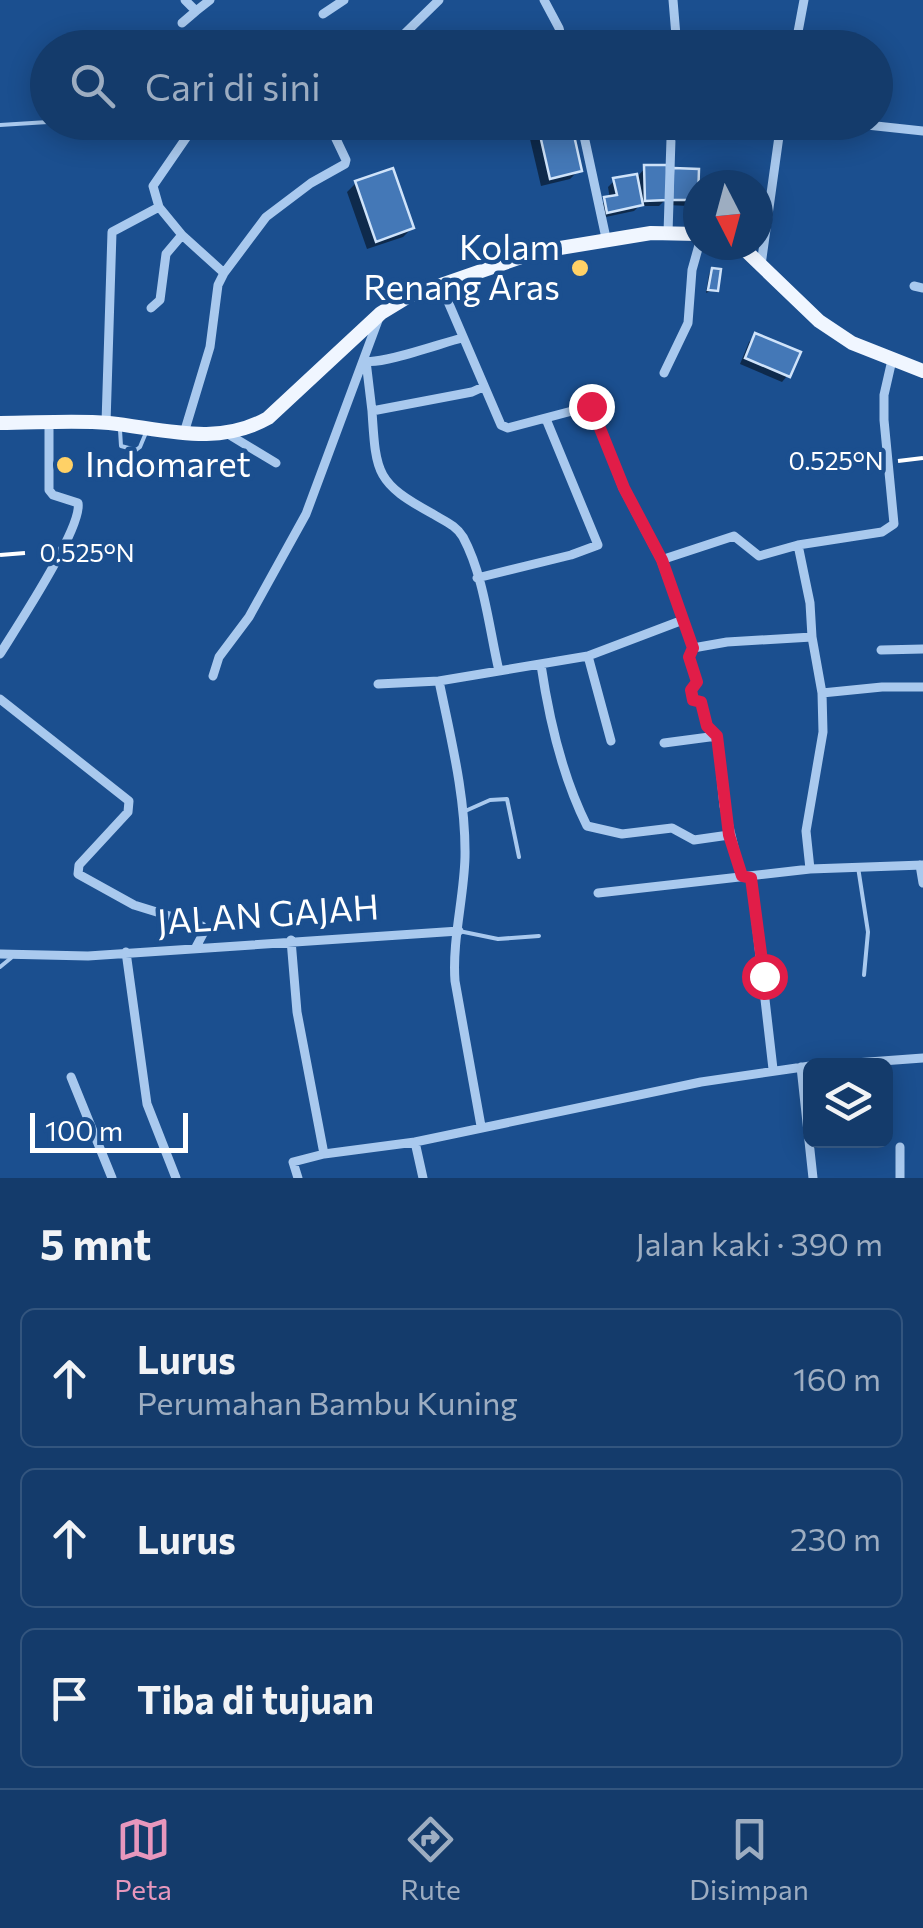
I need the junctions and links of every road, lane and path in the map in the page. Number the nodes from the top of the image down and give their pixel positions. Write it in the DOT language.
graph roads {
  1 [pos="184,0"];
  2 [pos="210,0"];
  3 [pos="344,0"];
  4 [pos="439,0"];
  5 [pos="544,0"];
  6 [pos="673,0"];
  7 [pos="804,0"];
  8 [pos="196,12"];
  9 [pos="323,14"];
  10 [pos="182,23"];
  11 [pos="408,30"];
  12 [pos="560,30"];
  13 [pos="675,30"];
  14 [pos="798,30"];
  15 [pos="30,123"];
  16 [pos="0,125"];
  17 [pos="893,128"];
  18 [pos="923,131"];
  19 [pos="184,140"];
  20 [pos="335,140"];
  21 [pos="585,140"];
  22 [pos="672,140"];
  23 [pos="778,140"];
  24 [pos="158,207"];
  25 [pos="668,233"];
  26 [pos="683,234"];
  27 [pos="182,235"];
  28 [pos="606,238"];
  29 [pos="694,260"];
  30 [pos="756,260"];
  31 [pos="761,265"];
  32 [pos="224,273"];
  33 [pos="440,283"];
  34 [pos="151,308"];
  35 [pos="381,312"];
  36 [pos="462,338"];
  37 [pos="892,360"];
  38 [pos="366,361"];
  39 [pos="923,371"];
  40 [pos="664,373"];
  41 [pos="483,386"];
  42 [pos="372,411"];
  43 [pos="546,419"];
  44 [pos="48,422"];
  45 [pos="0,423"];
  46 [pos="113,424"];
  47 [pos="148,428"];
  48 [pos="184,433"];
  49 [pos="228,434"];
  50 [pos="276,463"];
  51 [pos="798,545"];
  52 [pos="662,560"];
  53 [pos="476,578"];
  54 [pos="682,620"];
  55 [pos="812,637"];
  56 [pos="693,648"];
  57 [pos="923,649"];
  58 [pos="882,650"];
  59 [pos="0,654"];
  60 [pos="588,656"];
  61 [pos="540,665"];
  62 [pos="499,671"];
  63 [pos="213,676"];
  64 [pos="439,681"];
  65 [pos="378,684"];
  66 [pos="923,688"];
  67 [pos="822,693"];
  68 [pos="0,699"];
  69 [pos="717,736"];
  70 [pos="611,741"];
  71 [pos="664,743"];
  72 [pos="463,812"];
  73 [pos="729,835"];
  74 [pos="519,857"];
  75 [pos="922,865"];
  76 [pos="858,867"];
  77 [pos="810,869"];
  78 [pos="746,877"];
  79 [pos="923,883"];
  80 [pos="598,893"];
  81 [pos="459,931"];
  82 [pos="539,936"];
  83 [pos="291,940"];
  84 [pos="196,947"];
  85 [pos="126,952"];
  86 [pos="0,954"];
  87 [pos="14,954"];
  88 [pos="0,967"];
  89 [pos="864,975"];
  90 [pos="923,1058"];
  91 [pos="893,1060"];
  92 [pos="803,1066"];
  93 [pos="773,1069"];
  94 [pos="71,1078"];
  95 [pos="481,1126"];
  96 [pos="415,1142"];
  97 [pos="900,1147"];
  98 [pos="812,1148"];
  99 [pos="324,1154"];
  100 [pos="112,1178"];
  101 [pos="176,1178"];
  102 [pos="298,1178"];
  103 [pos="424,1178"];
  104 [pos="813,1178"];
  105 [pos="900,1178"];
  1 -- 8 [label="street"];
  2 -- 8 [label="street"];
  3 -- 9 [label="street"];
  4 -- 11 [label="street"];
  5 -- 12 [label="street"];
  6 -- 13 [label="street"];
  7 -- 14 [label="street"];
  8 -- 10 [label="street"];
  15 -- 16 [label="lane"];
  17 -- 18 [label="street"];
  19 -- 24 [label="street"];
  20 -- 32 [label="street"];
  21 -- 28 [label="street"];
  22 -- 25 [label="street"];
  23 -- 31 [label="street"];
  24 -- 27 [label="street"];
  24 -- 46 [label="street"];
  25 -- 26 [label="main road"];
  25 -- 28 [label="main road"];
  27 -- 32 [label="street"];
  27 -- 34 [label="street"];
  28 -- 33 [label="main road"];
  29 -- 40 [label="street"];
  30 -- 31 [label="main road"];
  31 -- 37 [label="main road"];
  32 -- 48 [label="street"];
  33 -- 35 [label="main road"];
  33 -- 36 [label="street"];
  35 -- 38 [label="street"];
  35 -- 49 [label="main road"];
  36 -- 38 [label="street"];
  36 -- 41 [label="street"];
  37 -- 39 [label="main road"];
  37 -- 51 [label="street"];
  38 -- 42 [label="street"];
  38 -- 63 [label="street"];
  41 -- 42 [label="street"];
  41 -- 43 [label="street"];
  42 -- 53 [label="street"];
  43 -- 52 [label="street"];
  43 -- 53 [label="street"];
  44 -- 45 [label="main road"];
  44 -- 46 [label="main road"];
  44 -- 59 [label="street"];
  46 -- 47 [label="main road"];
  46 -- 47 [label="lane"];
  47 -- 48 [label="main road"];
  48 -- 49 [label="main road"];
  49 -- 50 [label="street"];
  51 -- 52 [label="street"];
  51 -- 55 [label="street"];
  52 -- 54 [label="street"];
  53 -- 62 [label="street"];
  54 -- 56 [label="street"];
  54 -- 60 [label="street"];
  55 -- 56 [label="street"];
  55 -- 67 [label="street"];
  56 -- 69 [label="lane"];
  57 -- 58 [label="street"];
  60 -- 61 [label="street"];
  60 -- 70 [label="street"];
  61 -- 62 [label="street"];
  61 -- 73 [label="street"];
  62 -- 64 [label="street"];
  64 -- 65 [label="street"];
  64 -- 72 [label="street"];
  66 -- 67 [label="street"];
  67 -- 77 [label="street"];
  68 -- 84 [label="street"];
  69 -- 71 [label="street"];
  69 -- 73 [label="street"];
  72 -- 74 [label="lane"];
  72 -- 81 [label="street"];
  73 -- 78 [label="street"];
  75 -- 76 [label="street"];
  75 -- 79 [label="street"];
  76 -- 77 [label="street"];
  76 -- 89 [label="lane"];
  77 -- 78 [label="street"];
  78 -- 80 [label="street"];
  78 -- 93 [label="street"];
  81 -- 82 [label="lane, JALAN GAJAH"];
  81 -- 83 [label="street, JALAN GAJAH"];
  81 -- 95 [label="street"];
  83 -- 84 [label="street, JALAN GAJAH"];
  83 -- 99 [label="street"];
  84 -- 85 [label="street, JALAN GAJAH"];
  85 -- 87 [label="street, JALAN GAJAH"];
  85 -- 101 [label="street"];
  86 -- 87 [label="street, JALAN GAJAH"];
  87 -- 88 [label="lane"];
  90 -- 91 [label="street"];
  92 -- 93 [label="street"];
  93 -- 95 [label="street"];
  94 -- 100 [label="street"];
  95 -- 96 [label="street"];
  96 -- 99 [label="street"];
  96 -- 103 [label="street"];
  97 -- 105 [label="street"];
  98 -- 104 [label="street"];
  99 -- 102 [label="street"];
}
